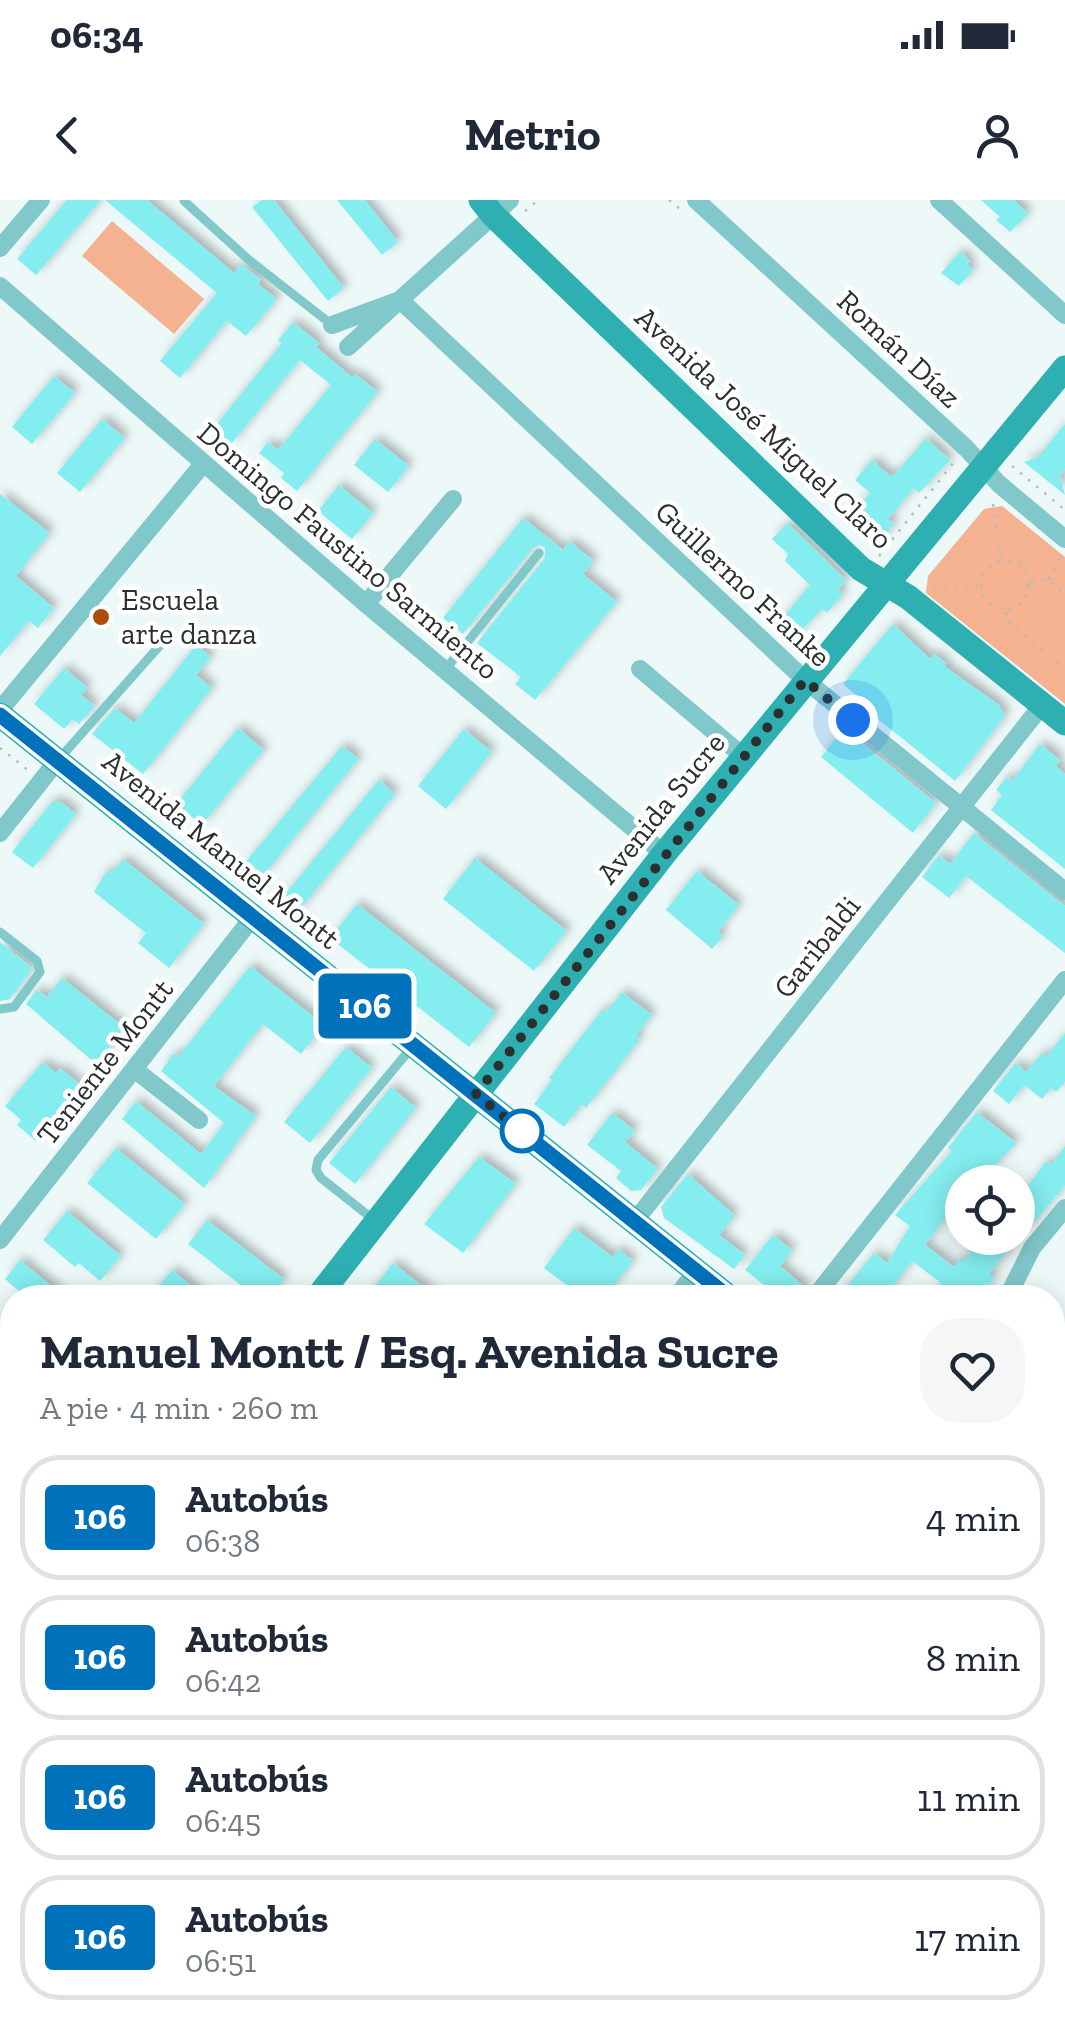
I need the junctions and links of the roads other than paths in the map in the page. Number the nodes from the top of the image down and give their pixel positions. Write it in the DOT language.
graph roads {
  1 [pos="40,200"];
  2 [pos="696,200"];
  3 [pos="939,200"];
  4 [pos="184,201"];
  5 [pos="495,205"];
  6 [pos="0,248"];
  7 [pos="0,286"];
  8 [pos="400,300"];
  9 [pos="1065,315"];
  10 [pos="332,325"];
  11 [pos="348,346"];
  12 [pos="1065,368"];
  13 [pos="990,459"];
  14 [pos="204,464"];
  15 [pos="453,499"];
  16 [pos="1065,538"];
  17 [pos="538,553"];
  18 [pos="886,584"];
  19 [pos="366,604"];
  20 [pos="170,634"];
  21 [pos="640,669"];
  22 [pos="445,670"];
  23 [pos="805,680"];
  24 [pos="1042,705"];
  25 [pos="0,712"];
  26 [pos="1065,724"];
  27 [pos="744,756"];
  28 [pos="50,770"];
  29 [pos="962,807"];
  30 [pos="0,834"];
  31 [pos="664,854"];
  32 [pos="1065,891"];
  33 [pos="253,918"];
  34 [pos="0,932"];
  35 [pos="1065,980"];
  36 [pos="0,1009"];
  37 [pos="414,1045"];
  38 [pos="134,1070"];
  39 [pos="476,1094"];
  40 [pos="199,1120"];
  41 [pos="1065,1208"];
  42 [pos="376,1222"];
  43 [pos="634,1222"];
  44 [pos="0,1240"];
  45 [pos="697,1272"];
  46 [pos="327,1285"];
  47 [pos="686,1285"];
  48 [pos="714,1285"];
  49 [pos="824,1285"];
  50 [pos="1014,1285"];
  1 -- 6 [label="street"];
  2 -- 13 [label="street, Román Díaz"];
  3 -- 9 [label="street"];
  4 -- 10 [label="lane"];
  5 -- 8 [label="street"];
  5 -- 18 [label="street, Avenida José Miguel Claro"];
  7 -- 14 [label="street, Domingo Faustino Sarmiento"];
  8 -- 10 [label="street"];
  8 -- 11 [label="street"];
  8 -- 23 [label="street, Guillermo Franke"];
  12 -- 13 [label="street, Avenida Sucre"];
  13 -- 16 [label="street, Román Díaz"];
  13 -- 18 [label="street, Avenida Sucre"];
  14 -- 19 [label="street, Domingo Faustino Sarmiento"];
  14 -- 25 [label="street"];
  15 -- 19 [label="street"];
  17 -- 22 [label="lane"];
  18 -- 23 [label="street, Avenida Sucre"];
  18 -- 24 [label="street, Avenida José Miguel Claro"];
  19 -- 22 [label="street, Domingo Faustino Sarmiento"];
  20 -- 28 [label="lane"];
  21 -- 27 [label="street"];
  22 -- 31 [label="street, Domingo Faustino Sarmiento"];
  23 -- 27 [label="street, Avenida Sucre"];
  23 -- 29 [label="street, Guillermo Franke"];
  24 -- 26 [label="street, Avenida José Miguel Claro"];
  24 -- 29 [label="street, Garibaldi"];
  25 -- 28 [label="street, Avenida Manuel Montt"];
  27 -- 31 [label="street, Avenida Sucre"];
  28 -- 30 [label="street"];
  28 -- 33 [label="street, Avenida Manuel Montt"];
  29 -- 32 [label="street, Guillermo Franke"];
  29 -- 43 [label="street, Garibaldi"];
  31 -- 39 [label="street, Avenida Sucre"];
  33 -- 37 [label="street, Avenida Manuel Montt"];
  33 -- 38 [label="street, Teniente Montt"];
  34 -- 36 [label="lane"];
  35 -- 49 [label="street"];
  37 -- 39 [label="street, Avenida Manuel Montt"];
  37 -- 42 [label="lane"];
  38 -- 40 [label="street"];
  38 -- 44 [label="street, Teniente Montt"];
  39 -- 42 [label="street, Avenida Sucre"];
  39 -- 43 [label="street, Avenida Manuel Montt"];
  41 -- 50 [label="street"];
  42 -- 46 [label="street, Avenida Sucre"];
  43 -- 45 [label="street, Avenida Manuel Montt"];
  45 -- 47 [label="street"];
  45 -- 48 [label="street, Avenida Manuel Montt"];
}
